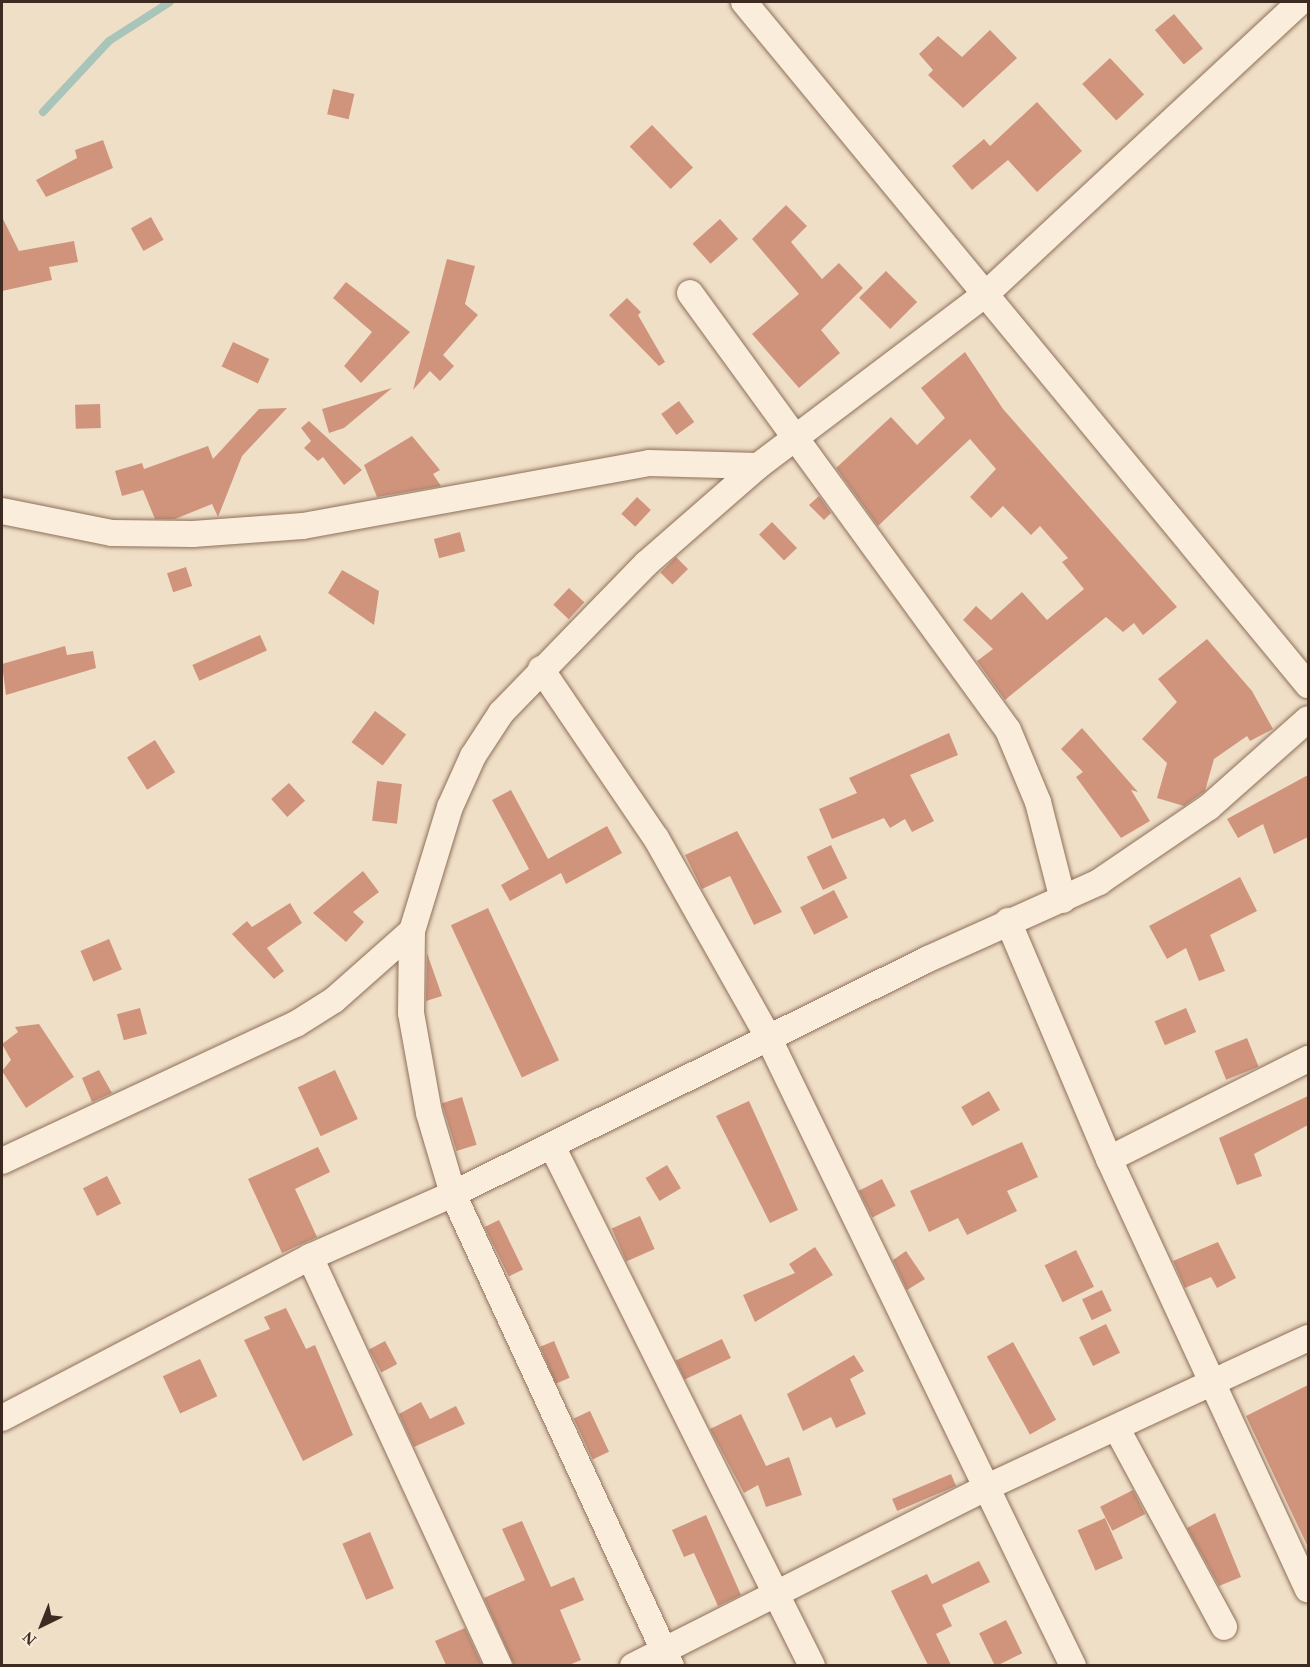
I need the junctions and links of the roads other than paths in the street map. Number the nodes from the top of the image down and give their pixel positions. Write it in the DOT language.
graph roads {
  1 [pos="744,2"];
  2 [pos="1300,2"];
  3 [pos="690,293"];
  4 [pos="987,293"];
  5 [pos="794,441"];
  6 [pos="758,466"];
  7 [pos="2,512"];
  8 [pos="541,669"];
  9 [pos="1308,685"];
  10 [pos="1308,719"];
  11 [pos="1063,900"];
  12 [pos="1008,921"];
  13 [pos="411,931"];
  14 [pos="768,1037"];
  15 [pos="1308,1059"];
  16 [pos="552,1146"];
  17 [pos="1109,1159"];
  18 [pos="2,1161"];
  19 [pos="453,1194"];
  20 [pos="310,1257"];
  21 [pos="1308,1338"];
  22 [pos="1214,1386"];
  23 [pos="2,1418"];
  24 [pos="1117,1429"];
  25 [pos="986,1488"];
  26 [pos="1308,1589"];
  27 [pos="777,1595"];
  28 [pos="1224,1627"];
  29 [pos="667,1658"];
  30 [pos="499,1665"];
  31 [pos="633,1665"];
  32 [pos="812,1665"];
  33 [pos="1073,1665"];
  1 -- 4 [label="street"];
  2 -- 4 [label="street"];
  3 -- 5 [label="street"];
  4 -- 5 [label="street"];
  4 -- 9 [label="street"];
  5 -- 6 [label="street"];
  5 -- 11 [label="street"];
  6 -- 7 [label="street"];
  6 -- 8 [label="street"];
  8 -- 13 [label="street"];
  8 -- 14 [label="street"];
  10 -- 11 [label="street"];
  11 -- 12 [label="street"];
  12 -- 14 [label="street"];
  12 -- 17 [label="street"];
  13 -- 18 [label="street"];
  13 -- 19 [label="street"];
  14 -- 16 [label="street"];
  14 -- 25 [label="street"];
  15 -- 17 [label="street"];
  16 -- 19 [label="street"];
  16 -- 27 [label="street"];
  17 -- 22 [label="street"];
  19 -- 20 [label="street"];
  19 -- 29 [label="street"];
  20 -- 23 [label="street"];
  20 -- 30 [label="street"];
  21 -- 22 [label="street"];
  22 -- 24 [label="street"];
  22 -- 26 [label="street"];
  24 -- 25 [label="street"];
  24 -- 28 [label="street"];
  25 -- 27 [label="street"];
  25 -- 33 [label="street"];
  27 -- 29 [label="street"];
  27 -- 32 [label="street"];
  29 -- 31 [label="street"];
}
